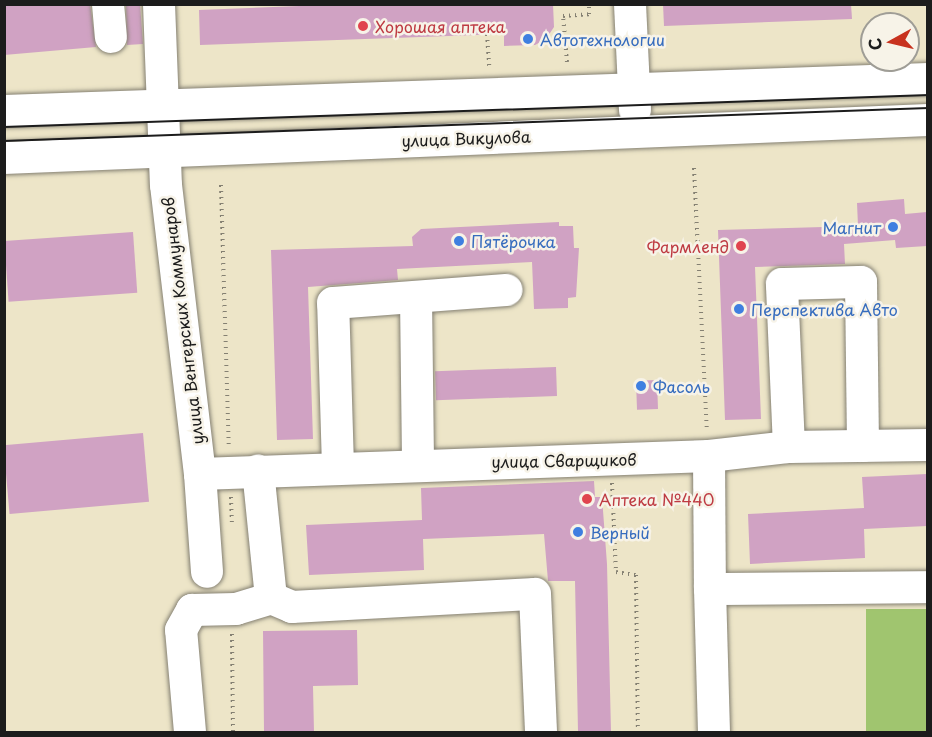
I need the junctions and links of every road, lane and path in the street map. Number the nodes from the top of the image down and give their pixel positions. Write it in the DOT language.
graph roads {
  1 [pos="108,4"];
  2 [pos="159,4"];
  3 [pos="589,4"];
  4 [pos="630,4"];
  5 [pos="487,34"];
  6 [pos="111,37"];
  7 [pos="567,62"];
  8 [pos="489,66"];
  9 [pos="927,79"];
  10 [pos="634,89"];
  11 [pos="162,106"];
  12 [pos="4,111"];
  13 [pos="927,120"];
  14 [pos="636,132"];
  15 [pos="164,150"];
  16 [pos="4,158"];
  17 [pos="694,168"];
  18 [pos="221,185"];
  19 [pos="507,290"];
  20 [pos="416,297"];
  21 [pos="927,445"];
  22 [pos="863,446"];
  23 [pos="789,447"];
  24 [pos="709,456"];
  25 [pos="610,459"];
  26 [pos="418,464"];
  27 [pos="338,467"];
  28 [pos="229,472"];
  29 [pos="207,572"];
  30 [pos="927,587"];
  31 [pos="710,589"];
  32 [pos="271,598"];
  33 [pos="190,732"];
  34 [pos="541,732"];
  35 [pos="638,732"];
  36 [pos="714,732"];
  1 -- 6 [label="street"];
  2 -- 11 [label="street, улица Венгерских Коммунаров"];
  3 -- 7 [label="path"];
  4 -- 10 [label="street"];
  5 -- 8 [label="path"];
  9 -- 10 [label="street"];
  10 -- 11 [label="street"];
  10 -- 14 [label="street"];
  11 -- 12 [label="street"];
  11 -- 15 [label="street, улица Венгерских Коммунаров"];
  13 -- 14 [label="street, улица Викулова"];
  14 -- 15 [label="street, улица Викулова"];
  15 -- 16 [label="street, улица Викулова"];
  15 -- 28 [label="street, улица Венгерских Коммунаров"];
  17 -- 24 [label="path"];
  18 -- 28 [label="path"];
  19 -- 20 [label="street"];
  20 -- 26 [label="street"];
  20 -- 27 [label="street"];
  21 -- 22 [label="street, улица Сварщиков"];
  22 -- 23 [label="street, улица Сварщиков"];
  22 -- 23 [label="street"];
  23 -- 24 [label="street, улица Сварщиков"];
  24 -- 25 [label="street, улица Сварщиков"];
  24 -- 31 [label="street"];
  25 -- 26 [label="street, улица Сварщиков"];
  25 -- 35 [label="path"];
  26 -- 27 [label="street, улица Сварщиков"];
  27 -- 28 [label="street, улица Сварщиков"];
  28 -- 29 [label="street, улица Венгерских Коммунаров"];
  28 -- 32 [label="street, улица Венгерских Коммунаров"];
  30 -- 31 [label="street"];
  31 -- 36 [label="street"];
  32 -- 33 [label="street"];
  32 -- 34 [label="street"];
}
